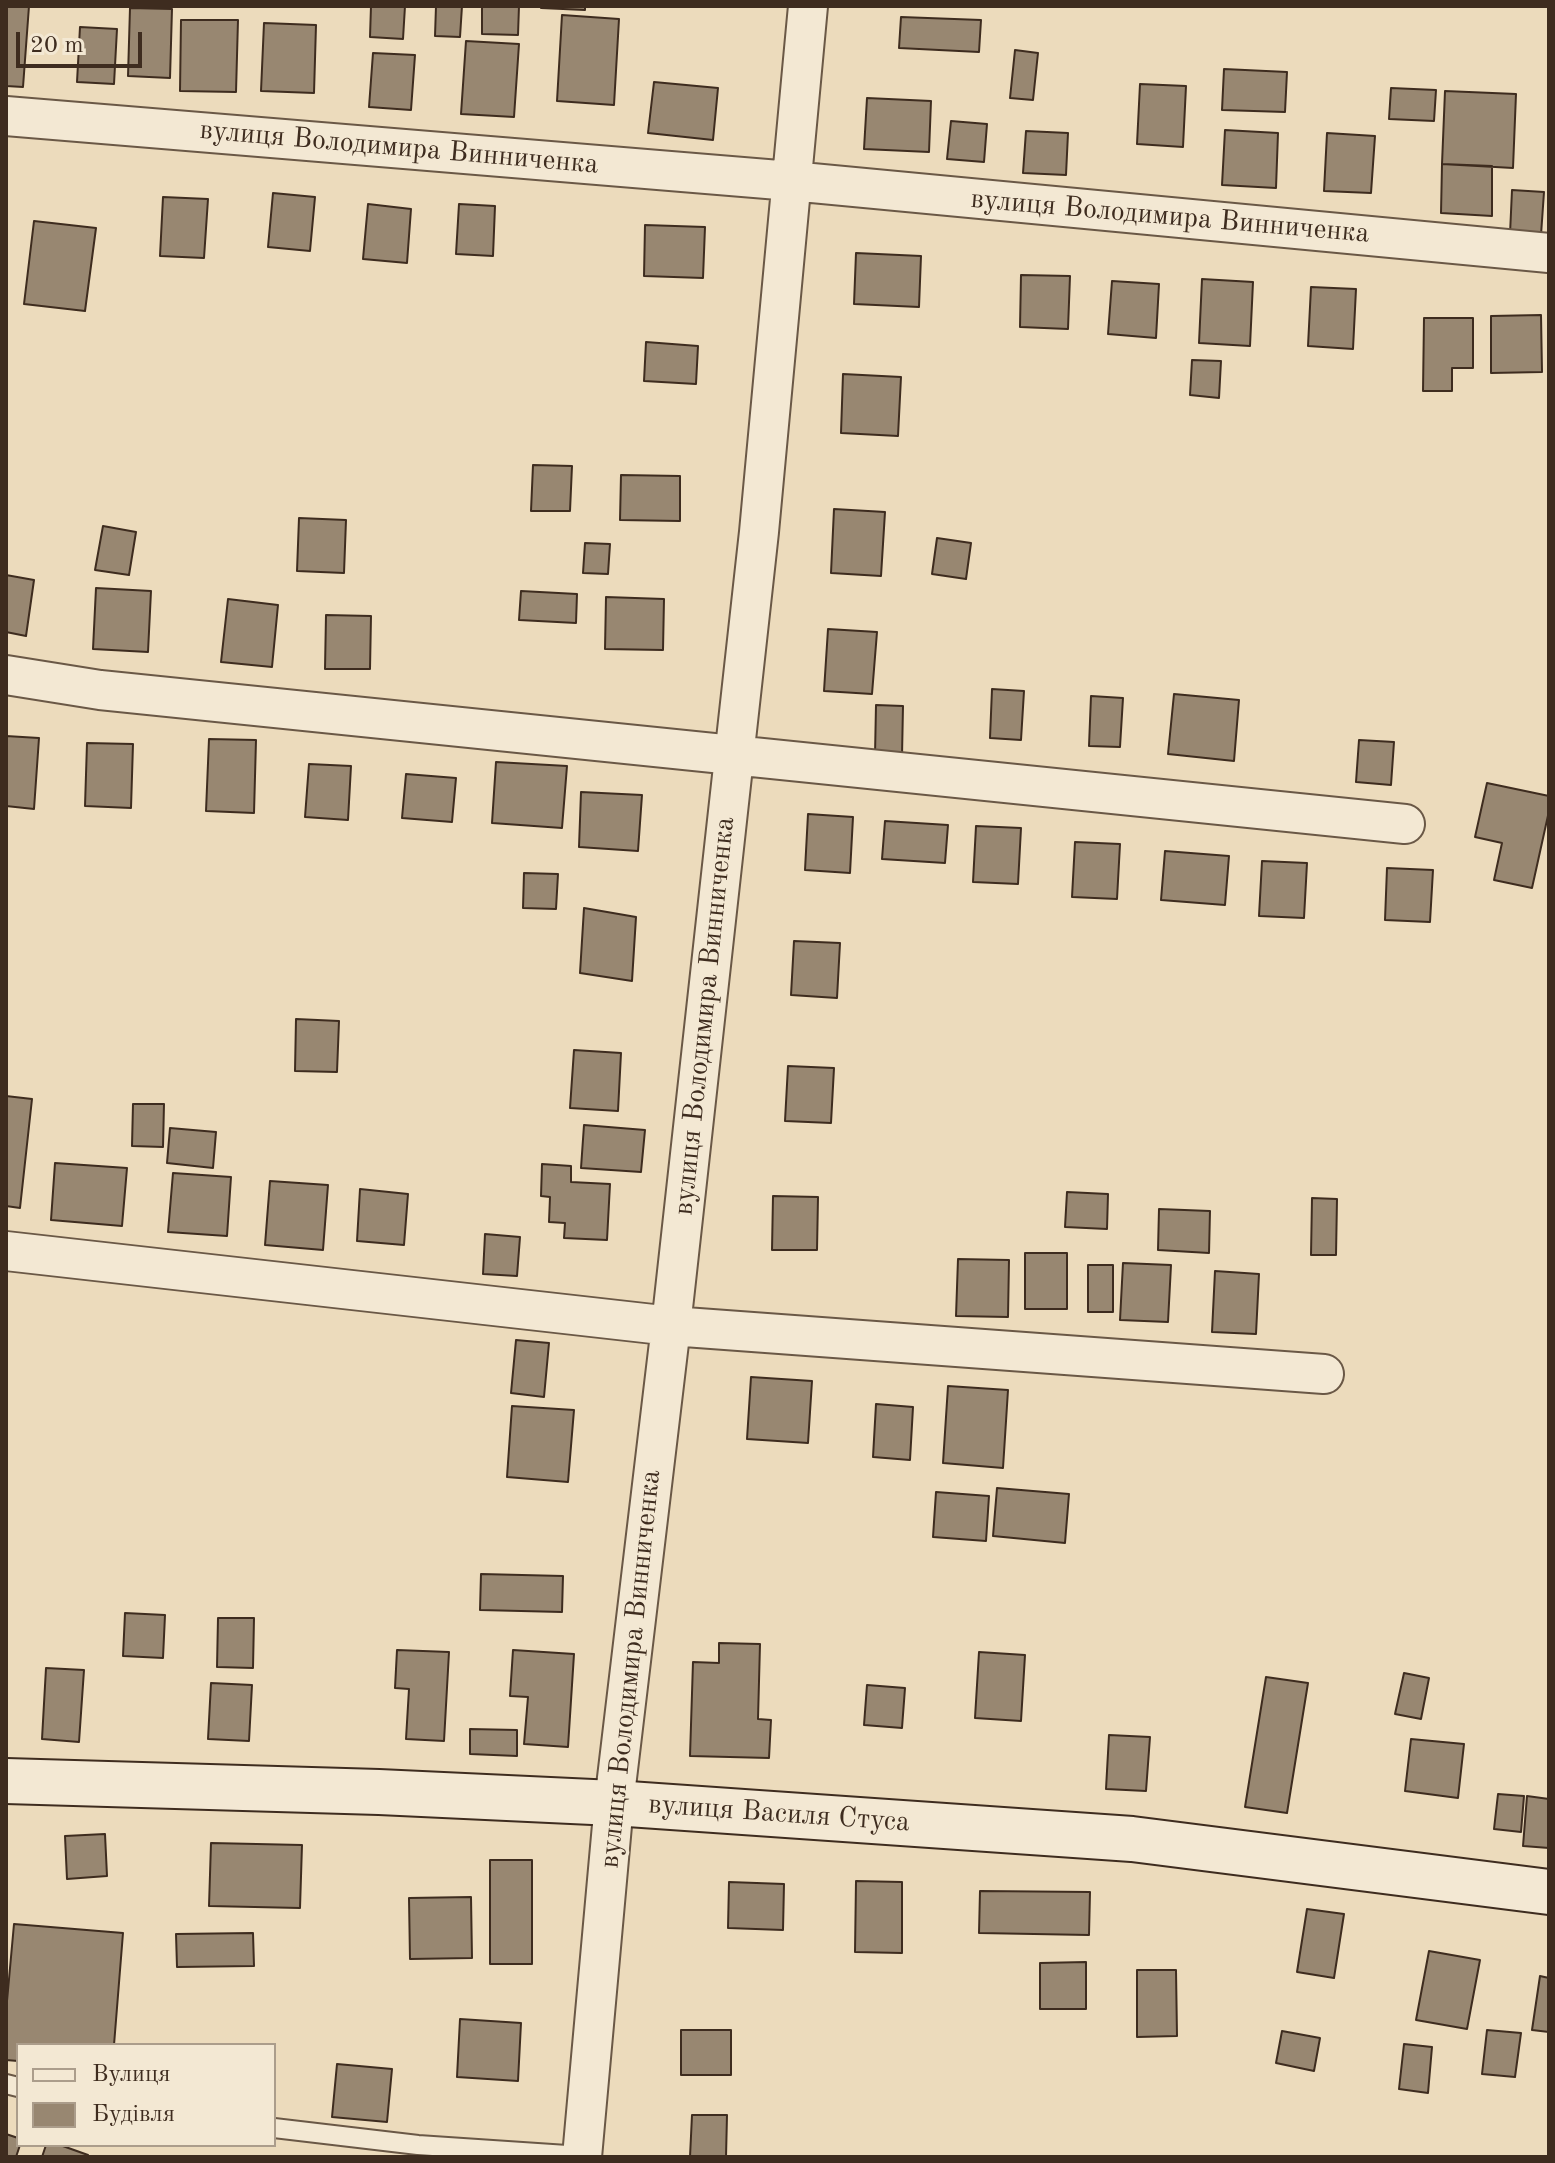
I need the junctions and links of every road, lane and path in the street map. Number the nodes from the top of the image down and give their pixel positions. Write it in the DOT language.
graph roads {
  1 [pos="808,6"];
  2 [pos="6,116"];
  3 [pos="791,181"];
  4 [pos="1549,253"];
  5 [pos="6,675"];
  6 [pos="734,754"];
  7 [pos="1405,824"];
  8 [pos="6,1251"];
  9 [pos="671,1326"];
  10 [pos="1324,1374"];
  11 [pos="6,1781"];
  12 [pos="614,1803"];
  13 [pos="1549,1892"];
  14 [pos="276,2128"];
  15 [pos="582,2157"];
  1 -- 3 [label="street, вулиця Володимира Винниченка"];
  2 -- 3 [label="street, вулиця Володимира Винниченка"];
  3 -- 4 [label="street, вулиця Володимира Винниченка"];
  3 -- 6 [label="street, вулиця Володимира Винниченка"];
  5 -- 6 [label="street"];
  6 -- 7 [label="street"];
  6 -- 9 [label="street, вулиця Володимира Винниченка"];
  8 -- 9 [label="street"];
  9 -- 10 [label="street"];
  9 -- 12 [label="street, вулиця Володимира Винниченка"];
  11 -- 12 [label="main road, вулиця Василя Стуса"];
  12 -- 13 [label="main road, вулиця Василя Стуса"];
  12 -- 15 [label="street, вулиця Володимира Винниченка"];
  14 -- 15 [label="lane"];
}
